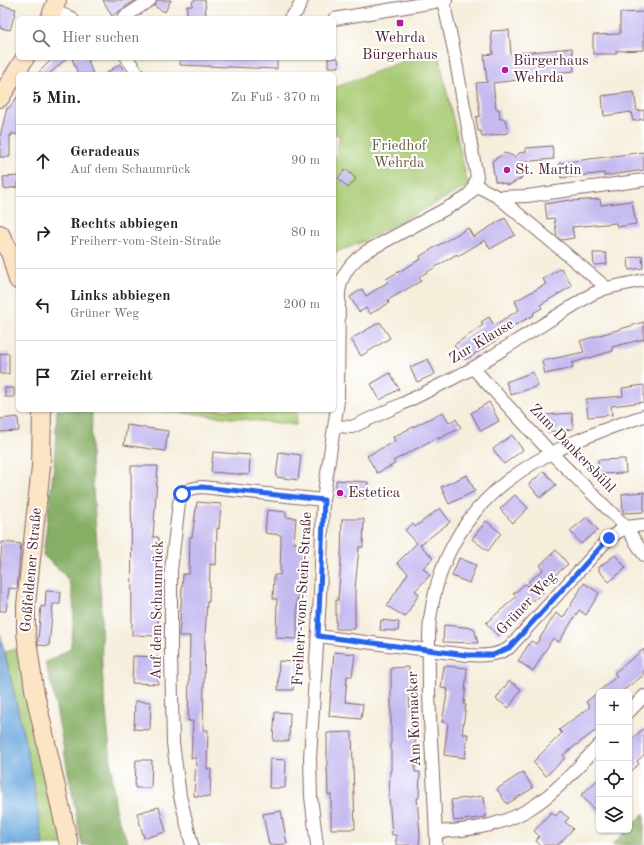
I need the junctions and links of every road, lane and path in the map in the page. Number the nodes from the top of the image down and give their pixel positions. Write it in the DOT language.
graph roads {
  1 [pos="150,0"];
  2 [pos="302,0"];
  3 [pos="443,0"];
  4 [pos="446,0"];
  5 [pos="53,10"];
  6 [pos="67,16"];
  7 [pos="126,16"];
  8 [pos="292,16"];
  9 [pos="336,19"];
  10 [pos="24,60"];
  11 [pos="129,60"];
  12 [pos="16,72"];
  13 [pos="16,72"];
  14 [pos="137,72"];
  15 [pos="0,98"];
  16 [pos="644,180"];
  17 [pos="475,185"];
  18 [pos="498,198"];
  19 [pos="0,234"];
  20 [pos="16,273"];
  21 [pos="644,280"];
  22 [pos="607,288"];
  23 [pos="473,368"];
  24 [pos="336,411"];
  25 [pos="42,412"];
  26 [pos="336,412"];
  27 [pos="644,416"];
  28 [pos="335,426"];
  29 [pos="550,452"];
  30 [pos="324,500"];
  31 [pos="644,525"];
  32 [pos="626,527"];
  33 [pos="644,555"];
  34 [pos="318,636"];
  35 [pos="429,650"];
  36 [pos="644,696"];
  37 [pos="632,709"];
  38 [pos="596,748"];
  39 [pos="436,832"];
  40 [pos="69,845"];
  41 [pos="192,845"];
  42 [pos="317,845"];
  43 [pos="436,845"];
  1 -- 7 [label="street"];
  2 -- 8 [label="street"];
  3 -- 4 [label="street"];
  3 -- 9 [label="street"];
  3 -- 17 [label="street"];
  5 -- 6 [label="street"];
  10 -- 12 [label="main road"];
  11 -- 14 [label="street"];
  13 -- 15 [label="main road"];
  16 -- 18 [label="street"];
  17 -- 18 [label="street"];
  17 -- 24 [label="street, Freiherr-vom-Stein-Straße"];
  18 -- 22 [label="street"];
  19 -- 20 [label="main road"];
  21 -- 22 [label="street, Zur Klause"];
  22 -- 23 [label="street, Zur Klause"];
  23 -- 28 [label="street, Zur Klause"];
  23 -- 29 [label="street, Zum Dankersbühl"];
  25 -- 40 [label="main road, Goßfeldener Straße"];
  26 -- 28 [label="street, Freiherr-vom-Stein-Straße"];
  27 -- 29 [label="street, Am Kornacker"];
  28 -- 30 [label="street, Freiherr-vom-Stein-Straße"];
  29 -- 32 [label="street, Zum Dankersbühl"];
  29 -- 35 [label="street, Am Kornacker"];
  30 -- 34 [label="street, Freiherr-vom-Stein-Straße"];
  30 -- 41 [label="street, Auf dem Schaumrück"];
  31 -- 32 [label="street, Grüner Weg"];
  32 -- 33 [label="street, Zum Dankersbühl"];
  32 -- 35 [label="street, Grüner Weg"];
  34 -- 35 [label="street, Grüner Weg"];
  34 -- 42 [label="street, Freiherr-vom-Stein-Straße"];
  35 -- 39 [label="street, Am Kornacker"];
  36 -- 37 [label="street"];
  38 -- 39 [label="street"];
  39 -- 43 [label="street, Am Kornacker"];
}
